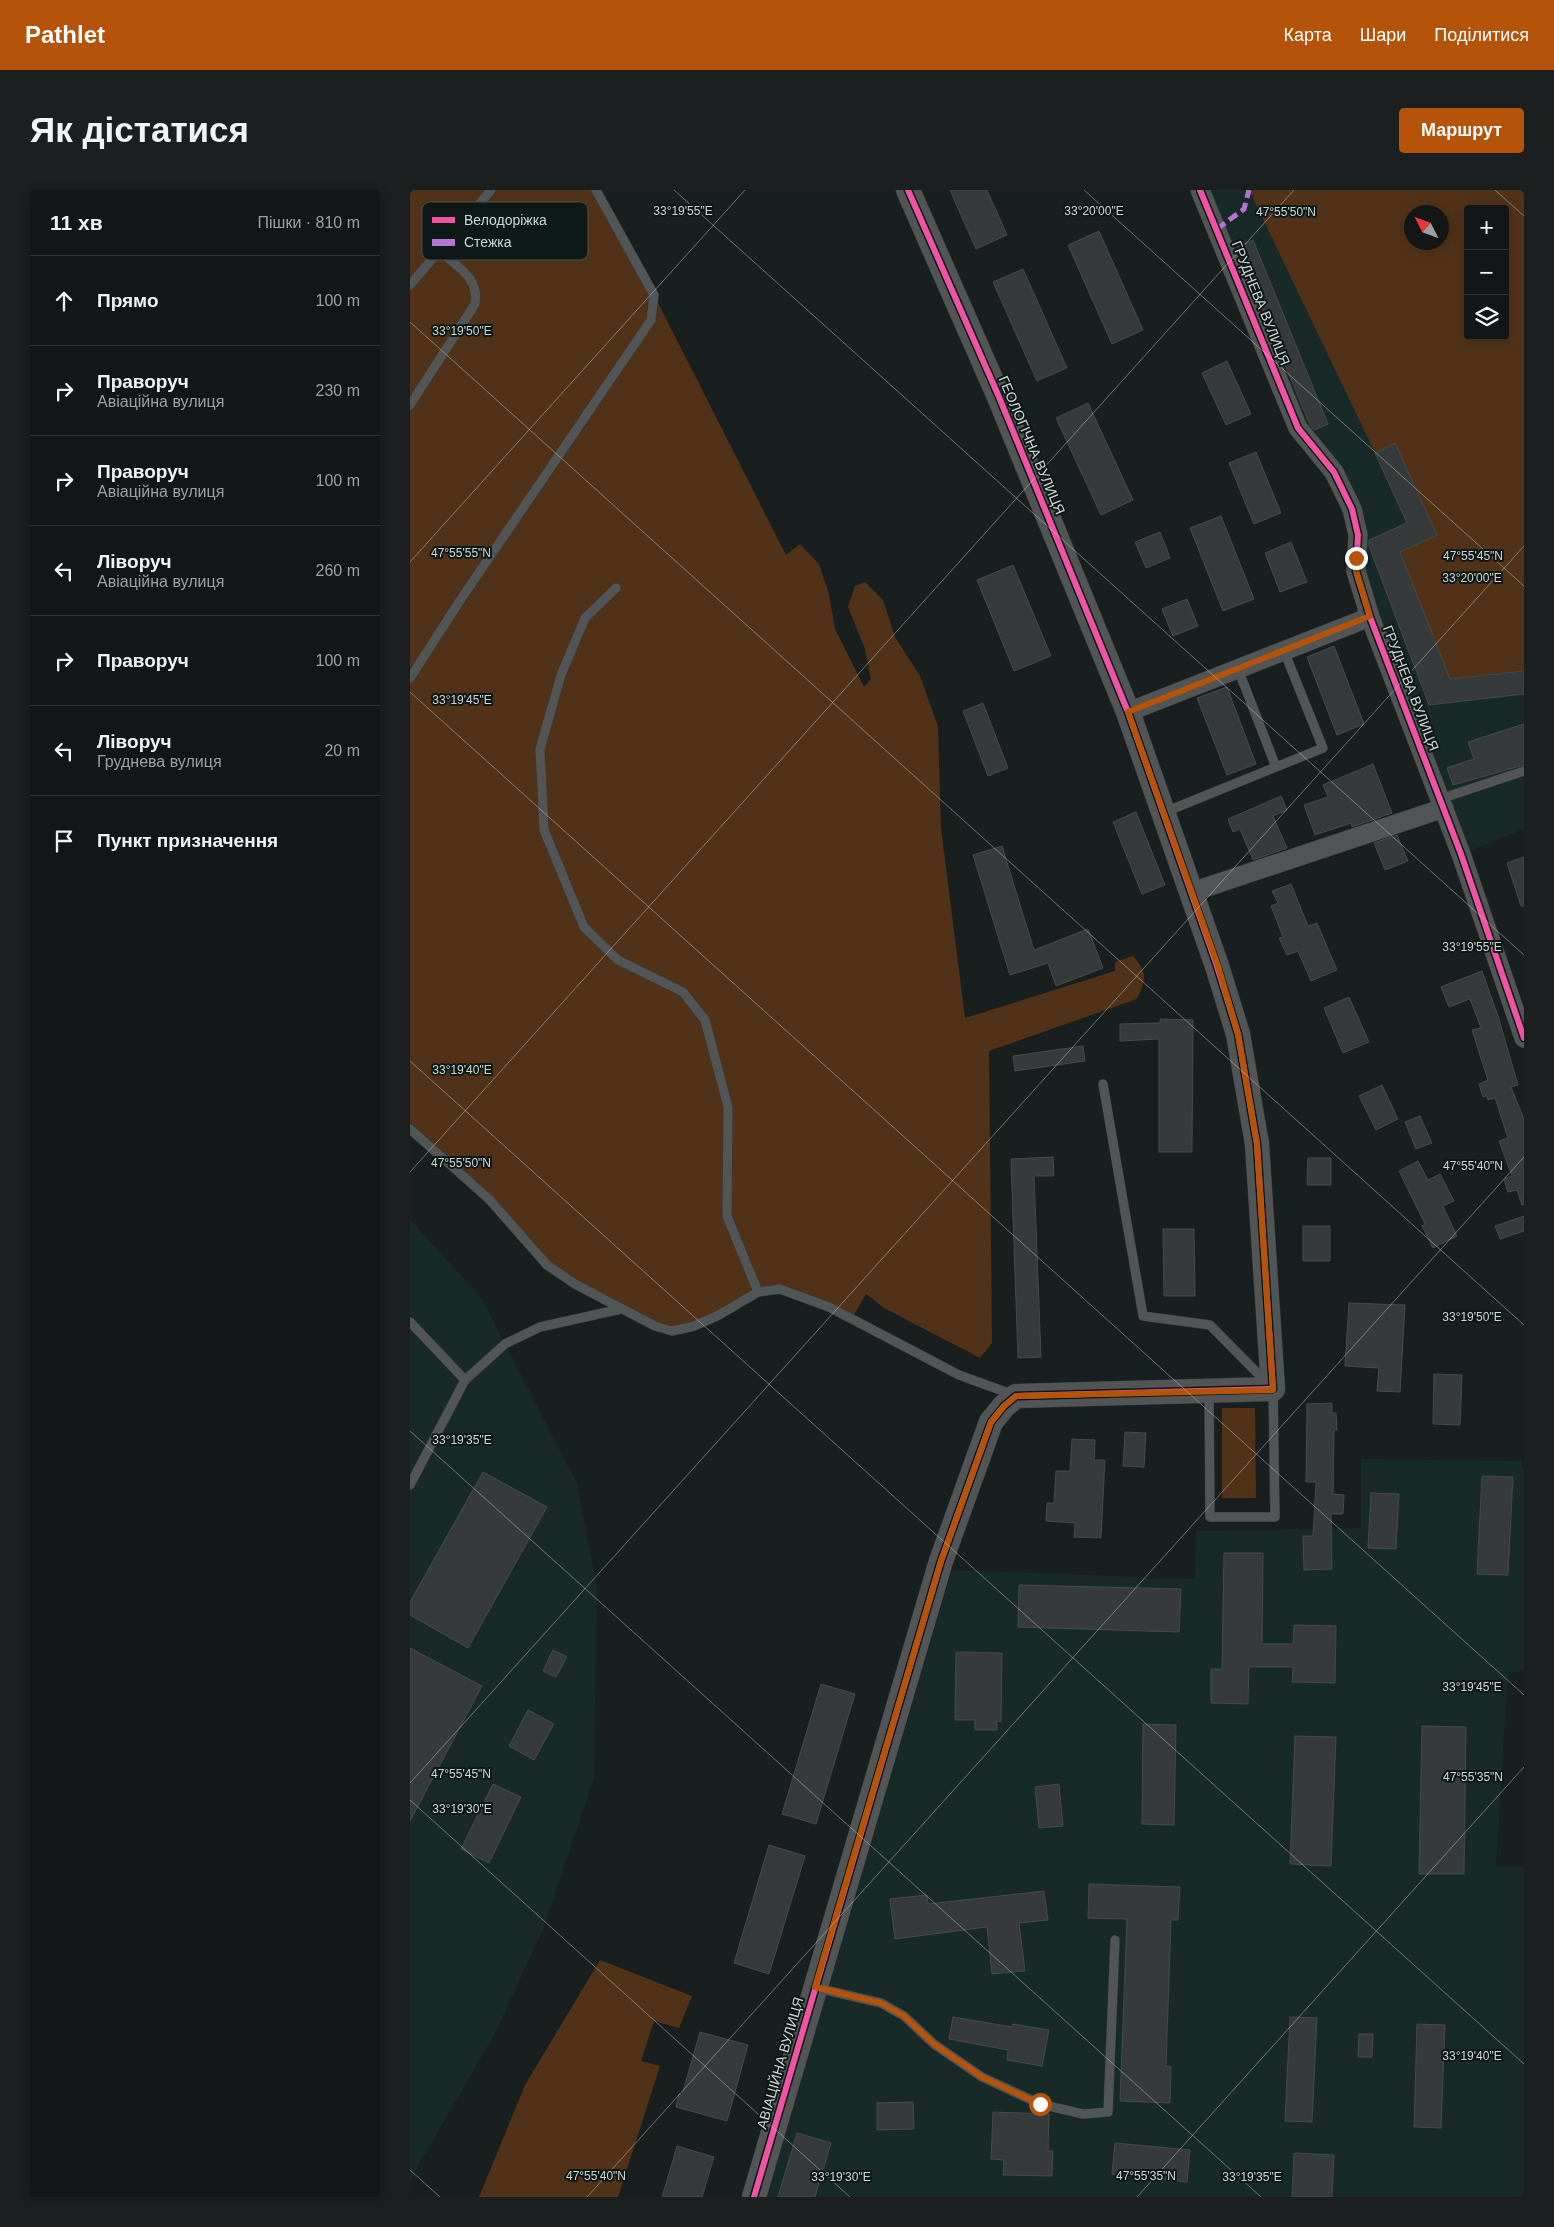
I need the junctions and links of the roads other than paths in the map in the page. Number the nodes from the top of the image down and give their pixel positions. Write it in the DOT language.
graph roads {
  1 [pos="491,190"];
  2 [pos="596,190"];
  3 [pos="908,190"];
  4 [pos="1200,190"];
  5 [pos="481,202"];
  6 [pos="432,260"];
  7 [pos="450,260"];
  8 [pos="410,285"];
  9 [pos="410,405"];
  10 [pos="616,588"];
  11 [pos="1370,616"];
  12 [pos="1284,650"];
  13 [pos="1238,669"];
  14 [pos="410,678"];
  15 [pos="1128,712"];
  16 [pos="1276,767"];
  17 [pos="1524,771"];
  18 [pos="1442,803"];
  19 [pos="1164,812"];
  20 [pos="1192,892"];
  21 [pos="1524,1038"];
  22 [pos="1103,1084"];
  23 [pos="410,1129"];
  24 [pos="758,1292"];
  25 [pos="621,1309"];
  26 [pos="410,1322"];
  27 [pos="465,1380"];
  28 [pos="1273,1390"];
  29 [pos="1209,1391"];
  30 [pos="1016,1396"];
  31 [pos="410,1485"];
  32 [pos="1115,1940"];
  33 [pos="815,1987"];
  34 [pos="754,2197"];
  1 -- 5 [label="lane"];
  2 -- 14 [label="lane"];
  3 -- 15 [label="street, ГЕОЛОГІЧНА ВУЛИЦЯ"];
  4 -- 11 [label="street, ГРУДНЕВА ВУЛИЦЯ"];
  6 -- 8 [label="lane"];
  7 -- 9 [label="lane"];
  10 -- 24 [label="lane"];
  11 -- 12 [label="street"];
  11 -- 18 [label="street, ГРУДНЕВА ВУЛИЦЯ"];
  12 -- 13 [label="street"];
  12 -- 16 [label="lane"];
  13 -- 15 [label="street"];
  13 -- 16 [label="lane"];
  15 -- 19 [label="street"];
  16 -- 19 [label="lane"];
  17 -- 18 [label="lane"];
  18 -- 20 [label="street"];
  18 -- 21 [label="street, ГРУДНЕВА ВУЛИЦЯ"];
  19 -- 20 [label="street"];
  20 -- 28 [label="street"];
  22 -- 28 [label="lane"];
  23 -- 25 [label="lane"];
  24 -- 25 [label="lane"];
  24 -- 30 [label="lane"];
  25 -- 27 [label="lane"];
  26 -- 27 [label="lane"];
  27 -- 31 [label="lane"];
  28 -- 29 [label="street"];
  28 -- 29 [label="lane"];
  29 -- 30 [label="street"];
  30 -- 33 [label="street, АВІАЦІЙНА ВУЛИЦЯ"];
  32 -- 33 [label="lane"];
  33 -- 34 [label="street, АВІАЦІЙНА ВУЛИЦЯ"];
}
